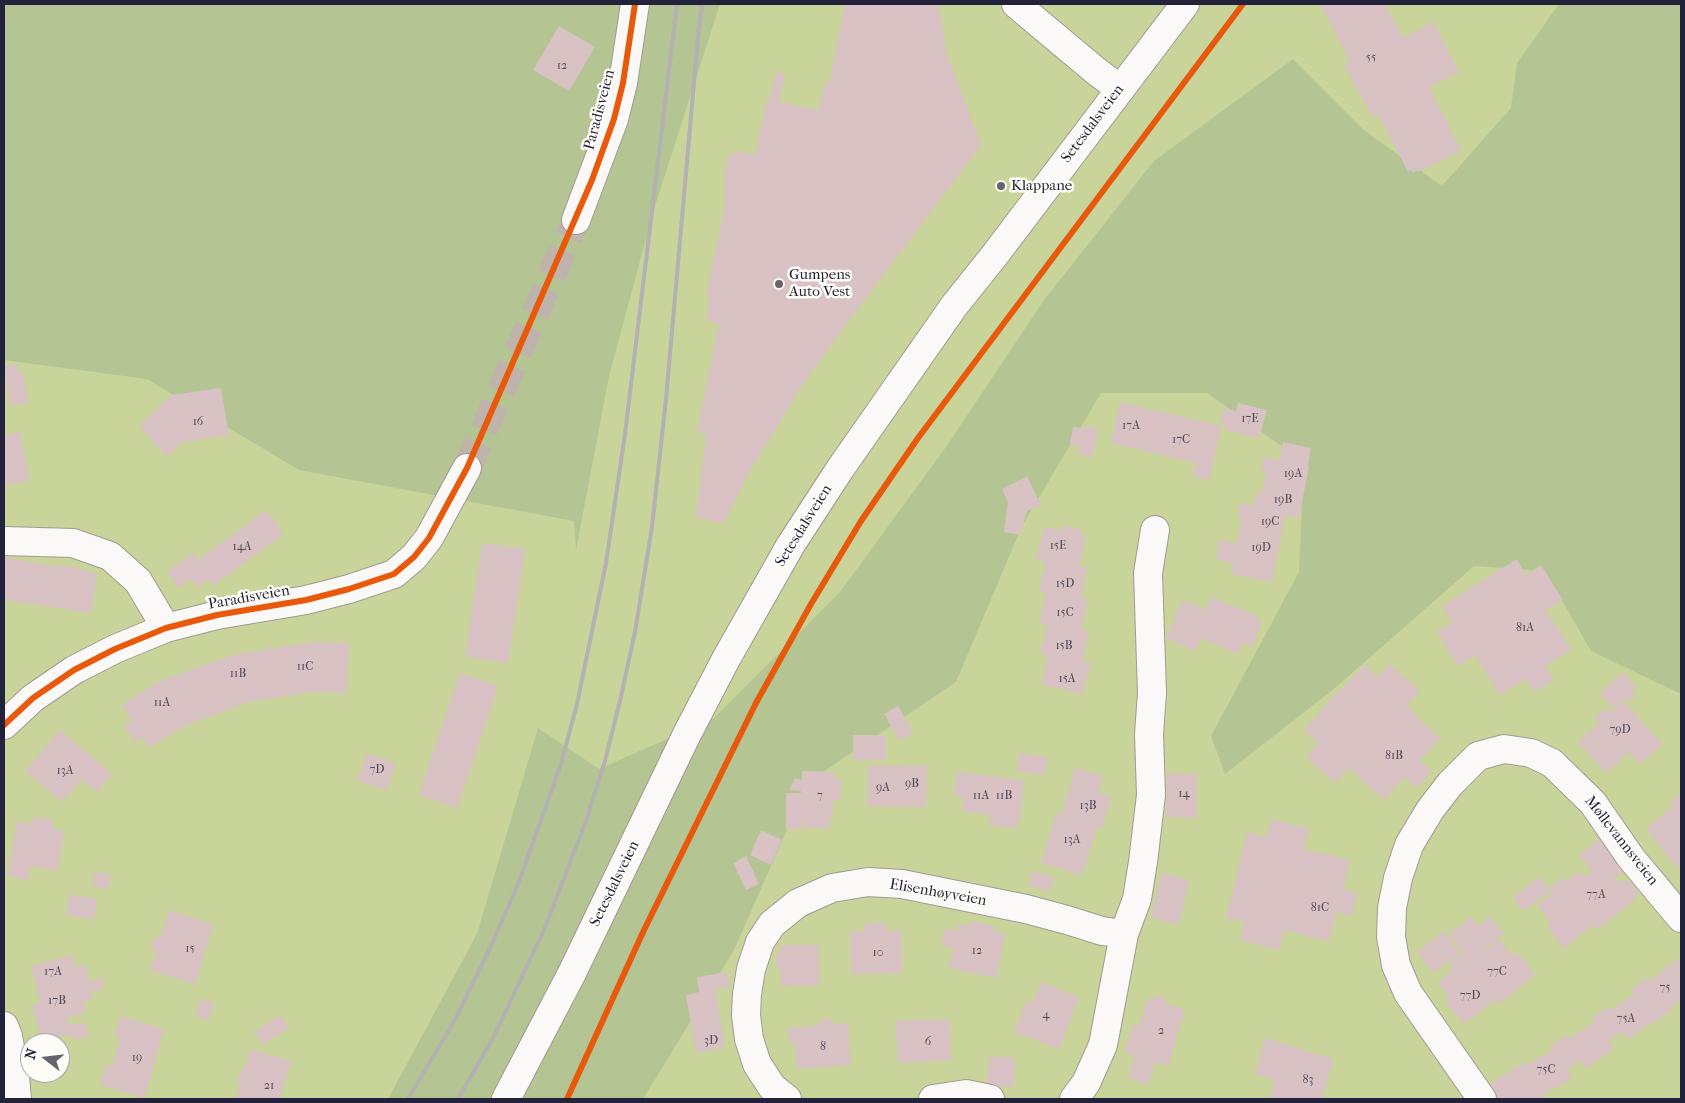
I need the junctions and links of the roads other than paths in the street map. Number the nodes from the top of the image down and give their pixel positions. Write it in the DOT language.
graph roads {
  1 [pos="635,4"];
  2 [pos="1016,4"];
  3 [pos="1185,4"];
  4 [pos="1120,89"];
  5 [pos="576,220"];
  6 [pos="467,468"];
  7 [pos="1155,530"];
  8 [pos="4,542"];
  9 [pos="166,628"];
  10 [pos="4,725"];
  11 [pos="1681,918"];
  12 [pos="1124,934"];
  13 [pos="4,1026"];
  14 [pos="17,1099"];
  15 [pos="506,1099"];
  16 [pos="786,1099"];
  17 [pos="933,1099"];
  18 [pos="990,1099"];
  19 [pos="1074,1099"];
  20 [pos="1482,1099"];
  1 -- 5 [label="main road, Paradisveien"];
  2 -- 4 [label="main road"];
  3 -- 4 [label="main road, Setesdalsveien"];
  4 -- 15 [label="main road, Setesdalsveien"];
  6 -- 9 [label="main road, Paradisveien"];
  7 -- 12 [label="main road"];
  8 -- 9 [label="main road"];
  9 -- 10 [label="main road, Paradisveien"];
  11 -- 20 [label="main road, Møllevannsveien"];
  12 -- 16 [label="main road, Elisenhøyveien"];
  12 -- 19 [label="main road"];
  13 -- 14 [label="main road"];
  17 -- 18 [label="main road"];
}
